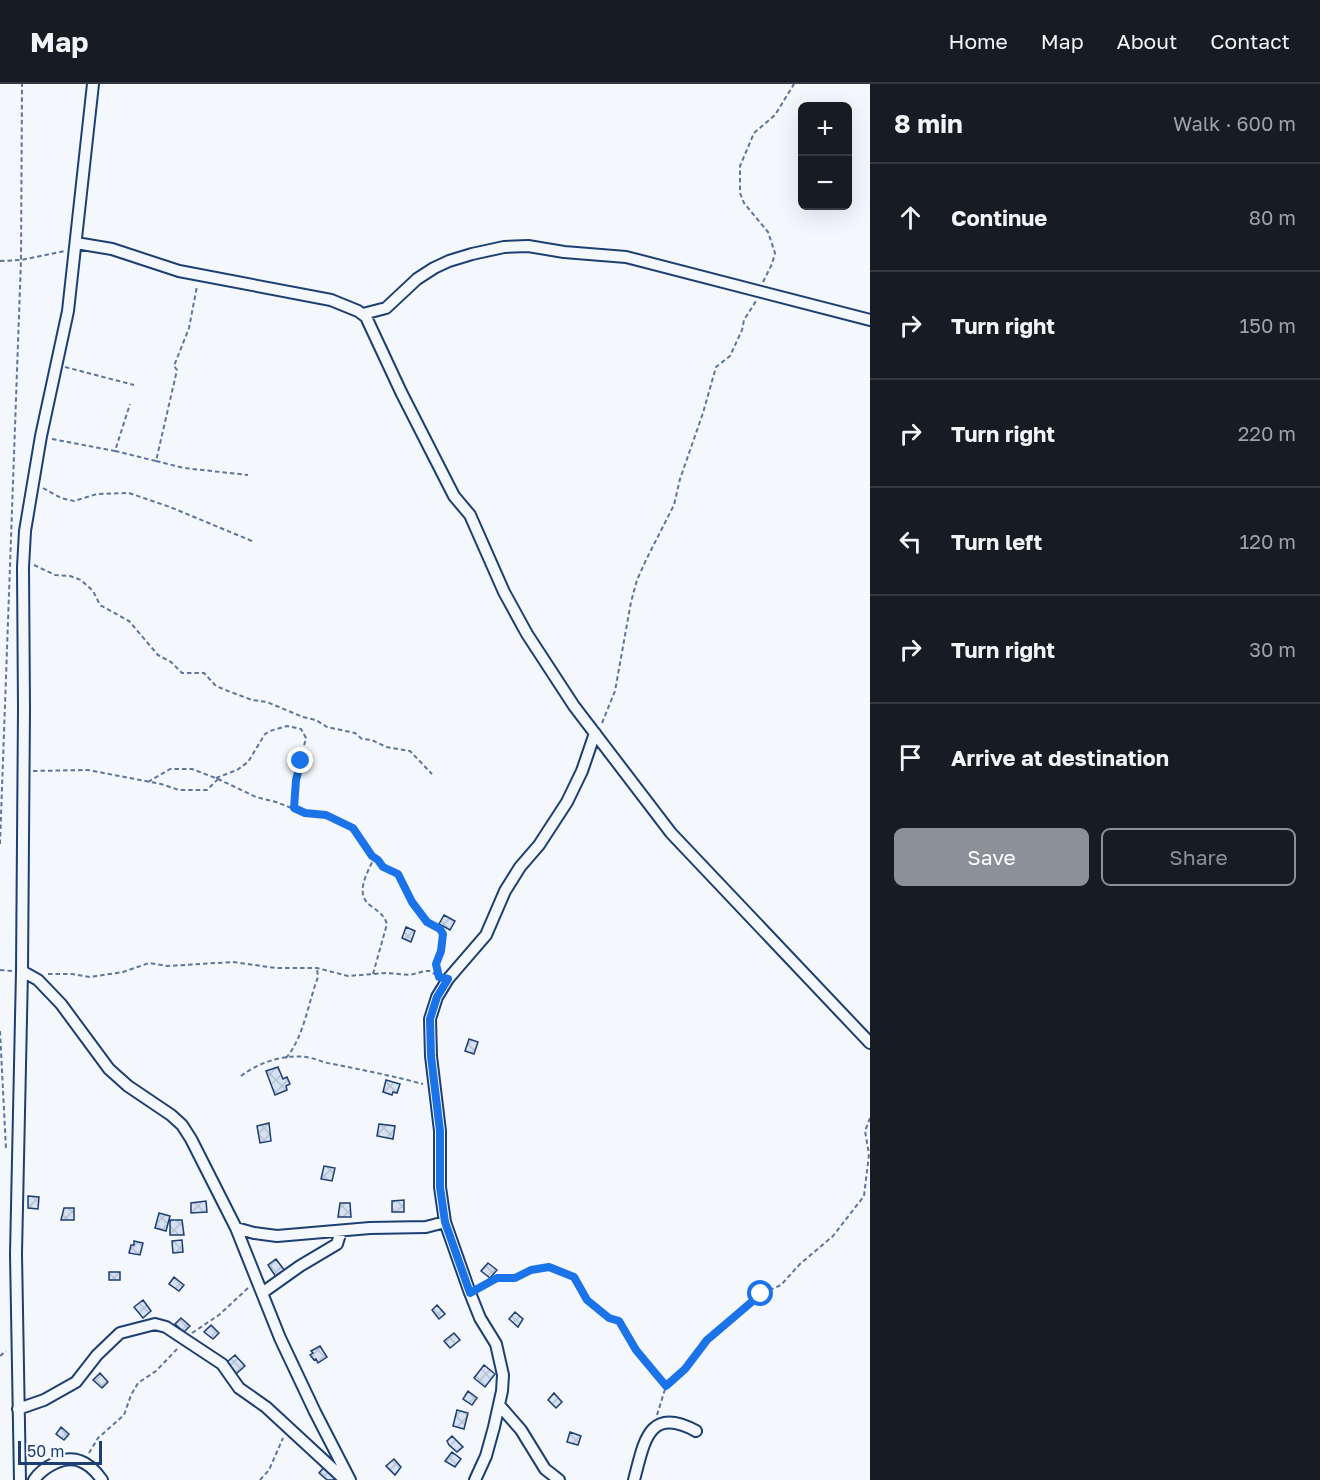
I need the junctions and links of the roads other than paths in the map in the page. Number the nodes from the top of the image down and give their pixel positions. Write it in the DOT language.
graph roads {
  1 [pos="93,84"];
  2 [pos="76,246"];
  3 [pos="363,314"];
  4 [pos="870,320"];
  5 [pos="595,733"];
  6 [pos="22,971"];
  7 [pos="870,1043"];
  8 [pos="445,1222"];
  9 [pos="236,1228"];
  10 [pos="341,1231"];
  11 [pos="262,1293"];
  12 [pos="500,1406"];
  13 [pos="18,1409"];
  14 [pos="696,1431"];
  15 [pos="20,1480"];
  16 [pos="34,1480"];
  17 [pos="102,1480"];
  18 [pos="345,1480"];
  19 [pos="350,1480"];
  20 [pos="475,1480"];
  21 [pos="559,1480"];
  22 [pos="634,1480"];
  1 -- 2 [label="street"];
  2 -- 3 [label="street"];
  2 -- 6 [label="street"];
  3 -- 4 [label="street"];
  3 -- 5 [label="street"];
  5 -- 7 [label="street"];
  5 -- 8 [label="street"];
  6 -- 9 [label="street"];
  6 -- 13 [label="street"];
  8 -- 10 [label="street"];
  8 -- 12 [label="street"];
  9 -- 10 [label="street"];
  9 -- 11 [label="street"];
  10 -- 11 [label="street"];
  11 -- 19 [label="street"];
  12 -- 20 [label="street"];
  12 -- 21 [label="street"];
  13 -- 15 [label="street"];
  13 -- 18 [label="street"];
  14 -- 22 [label="street"];
  16 -- 17 [label="street"];
}
